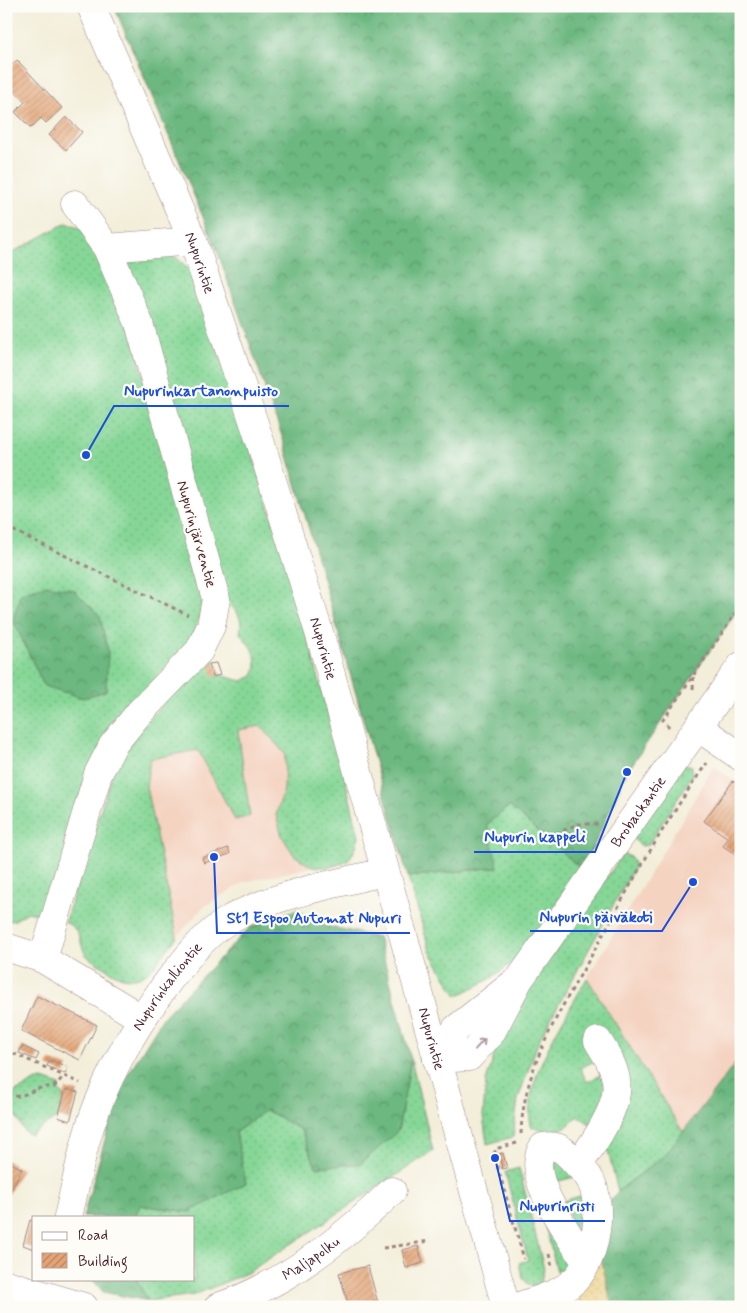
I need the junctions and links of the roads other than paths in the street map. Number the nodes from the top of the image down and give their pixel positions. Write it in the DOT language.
graph roads {
  1 [pos="90,6"];
  2 [pos="75,204"];
  3 [pos="193,241"];
  4 [pos="107,248"];
  5 [pos="741,666"];
  6 [pos="698,727"];
  7 [pos="741,757"];
  8 [pos="384,872"];
  9 [pos="6,947"];
  10 [pos="43,959"];
  11 [pos="141,1018"];
  12 [pos="598,1041"];
  13 [pos="437,1059"];
  14 [pos="578,1165"];
  15 [pos="392,1191"];
  16 [pos="68,1216"];
  17 [pos="586,1262"];
  18 [pos="6,1284"];
  19 [pos="48,1294"];
  20 [pos="84,1307"];
  21 [pos="218,1307"];
  22 [pos="506,1307"];
  23 [pos="517,1307"];
  1 -- 3 [label="street, Nupurintie"];
  2 -- 4 [label="street, Nupurinjärventie"];
  3 -- 4 [label="street"];
  3 -- 8 [label="street, Nupurintie"];
  4 -- 10 [label="street, Nupurinjärventie"];
  5 -- 6 [label="street, Brobackantie"];
  6 -- 7 [label="street"];
  6 -- 13 [label="street, Brobackantie"];
  8 -- 11 [label="street, Nupurinkalliontie"];
  8 -- 13 [label="street, Nupurintie"];
  9 -- 10 [label="street"];
  10 -- 11 [label="street"];
  11 -- 16 [label="street, Nupurinkalliontie"];
  12 -- 14 [label="street"];
  13 -- 22 [label="street, Nupurintie"];
  14 -- 17 [label="street"];
  14 -- 17 [label="street"];
  15 -- 21 [label="street, Maljapolku"];
  17 -- 23 [label="street"];
  18 -- 19 [label="street"];
  19 -- 20 [label="street"];
}
